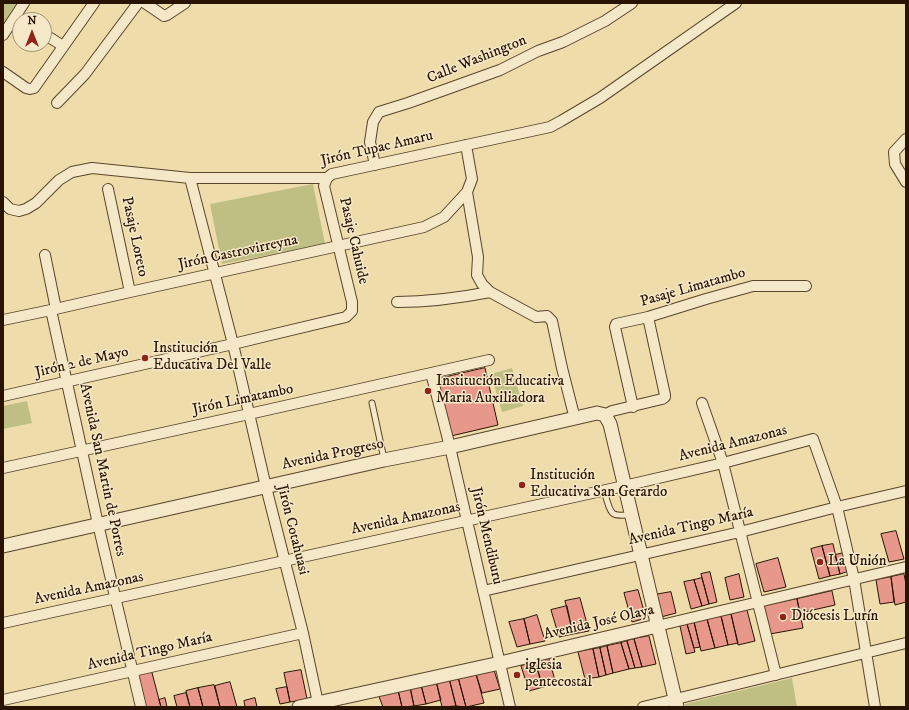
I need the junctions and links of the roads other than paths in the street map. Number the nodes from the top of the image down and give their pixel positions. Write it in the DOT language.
graph roads {
  1 [pos="94,3"];
  2 [pos="138,3"];
  3 [pos="145,3"];
  4 [pos="185,3"];
  5 [pos="632,3"];
  6 [pos="736,3"];
  7 [pos="12,25"];
  8 [pos="3,34"];
  9 [pos="52,39"];
  10 [pos="63,46"];
  11 [pos="3,72"];
  12 [pos="56,103"];
  13 [pos="906,139"];
  14 [pos="466,145"];
  15 [pos="375,165"];
  16 [pos="190,178"];
  17 [pos="327,178"];
  18 [pos="906,182"];
  19 [pos="108,189"];
  20 [pos="467,192"];
  21 [pos="3,202"];
  22 [pos="339,246"];
  23 [pos="45,255"];
  24 [pos="215,273"];
  25 [pos="806,286"];
  26 [pos="130,292"];
  27 [pos="490,292"];
  28 [pos="397,302"];
  29 [pos="54,309"];
  30 [pos="352,311"];
  31 [pos="648,317"];
  32 [pos="3,320"];
  33 [pos="233,344"];
  34 [pos="489,360"];
  35 [pos="431,373"];
  36 [pos="67,382"];
  37 [pos="3,396"];
  38 [pos="372,403"];
  39 [pos="702,403"];
  40 [pos="633,407"];
  41 [pos="249,414"];
  42 [pos="605,415"];
  43 [pos="575,419"];
  44 [pos="450,447"];
  45 [pos="82,450"];
  46 [pos="384,460"];
  47 [pos="723,463"];
  48 [pos="3,468"];
  49 [pos="624,486"];
  50 [pos="266,487"];
  51 [pos="604,491"];
  52 [pos="906,491"];
  53 [pos="837,507"];
  54 [pos="631,514"];
  55 [pos="467,521"];
  56 [pos="98,524"];
  57 [pos="740,532"];
  58 [pos="3,546"];
  59 [pos="640,554"];
  60 [pos="284,560"];
  61 [pos="906,567"];
  62 [pos="854,579"];
  63 [pos="483,591"];
  64 [pos="115,598"];
  65 [pos="758,602"];
  66 [pos="3,623"];
  67 [pos="657,626"];
  68 [pos="303,633"];
  69 [pos="906,643"];
  70 [pos="866,652"];
  71 [pos="500,663"];
  72 [pos="139,671"];
  73 [pos="776,676"];
  74 [pos="3,700"];
  75 [pos="318,703"];
  76 [pos="676,703"];
  77 [pos="141,707"];
  78 [pos="299,707"];
  79 [pos="510,707"];
  80 [pos="643,707"];
  81 [pos="875,707"];
  1 -- 10 [label="street"];
  2 -- 12 [label="street"];
  3 -- 4 [label="street"];
  5 -- 15 [label="street, Calle Washington"];
  6 -- 14 [label="street, Jirón Tupac Amaru"];
  7 -- 8 [label="street"];
  9 -- 10 [label="street"];
  10 -- 11 [label="street"];
  13 -- 18 [label="street"];
  14 -- 15 [label="street, Jirón Tupac Amaru"];
  14 -- 20 [label="street"];
  15 -- 17 [label="street, Jirón Tupac Amaru"];
  16 -- 17 [label="street, Jirón Tupac Amaru"];
  16 -- 21 [label="street, Jirón Tupac Amaru"];
  16 -- 24 [label="street, Jirón Cotahuasi"];
  17 -- 22 [label="street, Pasaje Cahuide"];
  19 -- 26 [label="street, Pasaje Loreto"];
  20 -- 22 [label="street, Jirón Castrovirreyna"];
  20 -- 27 [label="street"];
  22 -- 24 [label="street, Jirón Castrovirreyna"];
  22 -- 30 [label="street, Pasaje Cahuide"];
  23 -- 29 [label="street, Avenida San Martin de Porres"];
  24 -- 26 [label="street, Jirón Castrovirreyna"];
  24 -- 33 [label="street, Jirón Cotahuasi"];
  25 -- 31 [label="street, Pasaje Limatambo"];
  26 -- 29 [label="street, Jirón Castrovirreyna"];
  27 -- 28 [label="street"];
  27 -- 43 [label="street"];
  29 -- 32 [label="street, Jirón Castrovirreyna"];
  29 -- 36 [label="street, Avenida San Martin de Porres"];
  30 -- 33 [label="street, Jirón 2 de Mayo"];
  31 -- 40 [label="street, Avenida Progreso"];
  31 -- 40 [label="street, Pasaje Limatambo"];
  33 -- 36 [label="street, Jirón 2 de Mayo"];
  33 -- 41 [label="street, Jirón Cotahuasi"];
  34 -- 35 [label="street, Jirón Limatambo"];
  35 -- 41 [label="street, Jirón Limatambo"];
  35 -- 44 [label="street, Jirón Mendiburu"];
  36 -- 37 [label="street, Jirón 2 de Mayo"];
  36 -- 45 [label="street, Avenida San Martin de Porres"];
  38 -- 46 [label="lane"];
  39 -- 47 [label="street"];
  40 -- 42 [label="street, Avenida Progreso"];
  41 -- 45 [label="street, Jirón Limatambo"];
  41 -- 50 [label="street, Jirón Cotahuasi"];
  42 -- 43 [label="street, Avenida Progreso"];
  42 -- 49 [label="street"];
  43 -- 44 [label="street, Avenida Progreso"];
  44 -- 46 [label="street, Avenida Progreso"];
  44 -- 55 [label="street, Jirón Mendiburu"];
  45 -- 48 [label="street, Jirón Limatambo"];
  45 -- 56 [label="street, Avenida San Martin de Porres"];
  46 -- 50 [label="street, Avenida Progreso"];
  47 -- 49 [label="street, Avenida Amazonas"];
  47 -- 53 [label="street, Avenida Amazonas"];
  47 -- 57 [label="street"];
  49 -- 51 [label="street, Avenida Amazonas"];
  49 -- 54 [label="street"];
  50 -- 56 [label="street, Avenida Progreso"];
  50 -- 60 [label="street, Jirón Cotahuasi"];
  51 -- 54 [label="lane"];
  51 -- 55 [label="street, Avenida Amazonas"];
  52 -- 53 [label="street, Avenida Tingo María"];
  53 -- 57 [label="street, Avenida Tingo María"];
  53 -- 62 [label="street"];
  54 -- 59 [label="street"];
  55 -- 60 [label="street, Avenida Amazonas"];
  55 -- 63 [label="street, Jirón Mendiburu"];
  56 -- 58 [label="street, Avenida Progreso"];
  56 -- 64 [label="street, Avenida San Martin de Porres"];
  57 -- 59 [label="street, Avenida Tingo María"];
  57 -- 65 [label="street"];
  59 -- 63 [label="street, Avenida Tingo María"];
  59 -- 67 [label="street"];
  60 -- 64 [label="street, Avenida Amazonas"];
  60 -- 68 [label="street, Jirón Cotahuasi"];
  61 -- 62 [label="street, Avenida José Olaya"];
  62 -- 65 [label="street, Avenida José Olaya"];
  62 -- 70 [label="street"];
  63 -- 71 [label="street, Jirón Mendiburu"];
  64 -- 66 [label="street, Avenida Amazonas"];
  64 -- 72 [label="street, Avenida San Martin de Porres"];
  65 -- 67 [label="street, Avenida José Olaya"];
  65 -- 73 [label="street"];
  67 -- 71 [label="street, Avenida José Olaya"];
  67 -- 76 [label="street"];
  68 -- 72 [label="street, Avenida Tingo María"];
  68 -- 75 [label="street, Jirón Cotahuasi"];
  69 -- 70 [label="street"];
  70 -- 73 [label="street"];
  70 -- 81 [label="street"];
  71 -- 75 [label="street, Avenida José Olaya"];
  71 -- 79 [label="street, Jirón Mendiburu"];
  72 -- 74 [label="street, Avenida Tingo María"];
  72 -- 77 [label="street, Avenida San Martin de Porres"];
  73 -- 76 [label="street"];
  75 -- 78 [label="street, Avenida José Olaya"];
  76 -- 80 [label="street"];
}
